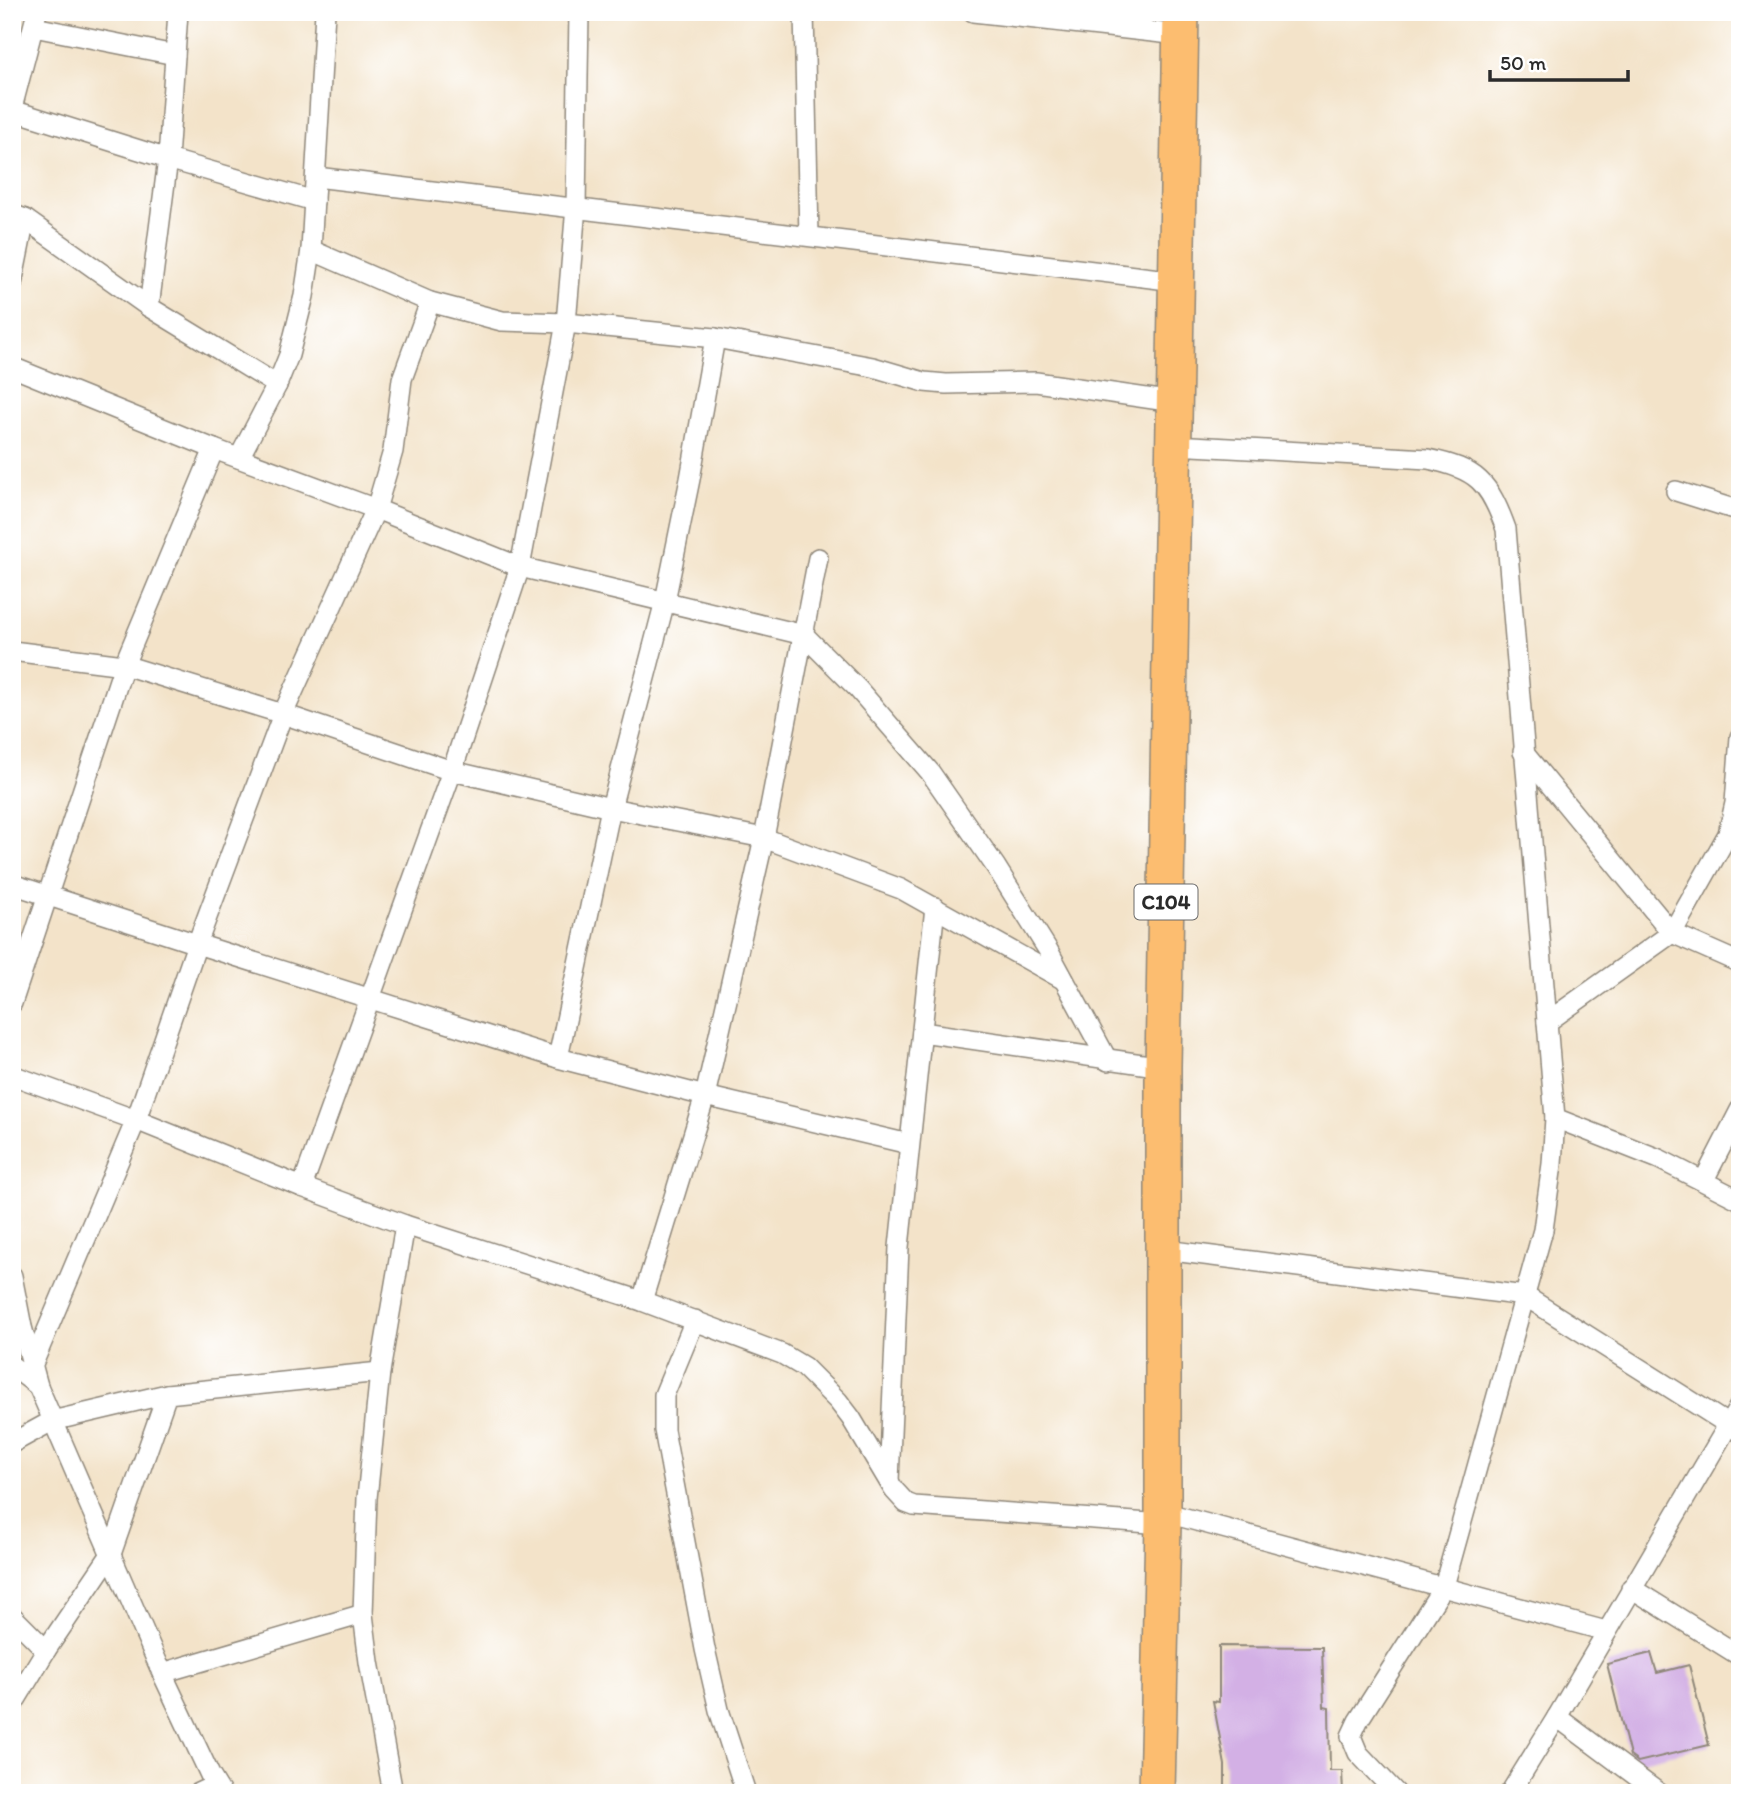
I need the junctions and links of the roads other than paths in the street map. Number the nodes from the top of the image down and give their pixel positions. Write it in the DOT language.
graph roads {
  1 [pos="178,12"];
  2 [pos="325,12"];
  3 [pos="579,12"];
  4 [pos="804,12"];
  5 [pos="973,12"];
  6 [pos="35,20"];
  7 [pos="1181,24"];
  8 [pos="175,55"];
  9 [pos="12,109"];
  10 [pos="168,159"];
  11 [pos="316,177"];
  12 [pos="314,201"];
  13 [pos="576,207"];
  14 [pos="19,217"];
  15 [pos="809,236"];
  16 [pos="311,250"];
  17 [pos="1176,281"];
  18 [pos="12,284"];
  19 [pos="430,302"];
  20 [pos="149,307"];
  21 [pos="566,323"];
  22 [pos="715,338"];
  23 [pos="12,367"];
  24 [pos="277,385"];
  25 [pos="1174,402"];
  26 [pos="1174,444"];
  27 [pos="214,449"];
  28 [pos="239,458"];
  29 [pos="1676,491"];
  30 [pos="376,509"];
  31 [pos="1740,511"];
  32 [pos="818,558"];
  33 [pos="520,567"];
  34 [pos="665,601"];
  35 [pos="804,635"];
  36 [pos="12,651"];
  37 [pos="124,665"];
  38 [pos="283,714"];
  39 [pos="1740,737"];
  40 [pos="1523,752"];
  41 [pos="452,771"];
  42 [pos="611,808"];
  43 [pos="764,838"];
  44 [pos="12,884"];
  45 [pos="47,894"];
  46 [pos="935,907"];
  47 [pos="1672,933"];
  48 [pos="197,944"];
  49 [pos="1740,963"];
  50 [pos="1065,980"];
  51 [pos="371,999"];
  52 [pos="12,1003"];
  53 [pos="1547,1022"];
  54 [pos="922,1032"];
  55 [pos="558,1058"];
  56 [pos="1108,1061"];
  57 [pos="1163,1067"];
  58 [pos="12,1075"];
  59 [pos="705,1096"];
  60 [pos="1740,1110"];
  61 [pos="1555,1118"];
  62 [pos="136,1120"];
  63 [pos="908,1144"];
  64 [pos="1704,1180"];
  65 [pos="302,1187"];
  66 [pos="1740,1200"];
  67 [pos="405,1225"];
  68 [pos="1165,1250"];
  69 [pos="12,1276"];
  70 [pos="1525,1296"];
  71 [pos="642,1301"];
  72 [pos="695,1320"];
  73 [pos="22,1366"];
  74 [pos="380,1372"];
  75 [pos="167,1394"];
  76 [pos="1740,1405"];
  77 [pos="52,1421"];
  78 [pos="1734,1428"];
  79 [pos="12,1443"];
  80 [pos="889,1481"];
  81 [pos="1163,1518"];
  82 [pos="111,1554"];
  83 [pos="1444,1586"];
  84 [pos="1631,1588"];
  85 [pos="363,1614"];
  86 [pos="12,1616"];
  87 [pos="1606,1631"];
  88 [pos="46,1650"];
  89 [pos="1740,1656"];
  90 [pos="162,1673"];
  91 [pos="12,1706"];
  92 [pos="1557,1717"];
  93 [pos="211,1790"];
  94 [pos="393,1793"];
  95 [pos="746,1793"];
  96 [pos="1157,1793"];
  97 [pos="1396,1793"];
  98 [pos="1510,1793"];
  99 [pos="1659,1793"];
  1 -- 8 [label="street"];
  2 -- 11 [label="street"];
  3 -- 13 [label="street"];
  4 -- 15 [label="street"];
  5 -- 7 [label="street"];
  6 -- 8 [label="street"];
  6 -- 9 [label="street"];
  7 -- 17 [label="highway, C104"];
  8 -- 10 [label="street"];
  9 -- 10 [label="street"];
  10 -- 12 [label="street"];
  10 -- 20 [label="street"];
  11 -- 12 [label="street"];
  11 -- 13 [label="street"];
  12 -- 16 [label="street"];
  13 -- 15 [label="street"];
  13 -- 21 [label="street"];
  14 -- 18 [label="street"];
  14 -- 20 [label="street"];
  15 -- 17 [label="street"];
  16 -- 19 [label="street"];
  16 -- 24 [label="street"];
  17 -- 25 [label="highway, C104"];
  19 -- 21 [label="street"];
  19 -- 30 [label="street"];
  20 -- 24 [label="street"];
  21 -- 22 [label="street"];
  21 -- 33 [label="street"];
  22 -- 25 [label="street"];
  22 -- 34 [label="street"];
  23 -- 27 [label="street"];
  24 -- 28 [label="street"];
  25 -- 26 [label="highway, C104"];
  26 -- 40 [label="street"];
  26 -- 57 [label="highway, C104"];
  27 -- 28 [label="street"];
  27 -- 37 [label="street"];
  28 -- 30 [label="street"];
  29 -- 31 [label="street"];
  30 -- 33 [label="street"];
  30 -- 38 [label="street"];
  32 -- 35 [label="street"];
  33 -- 34 [label="street"];
  33 -- 41 [label="street"];
  34 -- 35 [label="street"];
  34 -- 42 [label="street"];
  35 -- 43 [label="street"];
  35 -- 50 [label="street"];
  36 -- 37 [label="street"];
  37 -- 38 [label="street"];
  37 -- 45 [label="street"];
  38 -- 41 [label="street"];
  38 -- 48 [label="street"];
  39 -- 47 [label="street"];
  40 -- 47 [label="street"];
  40 -- 53 [label="street"];
  41 -- 42 [label="street"];
  41 -- 51 [label="street"];
  42 -- 43 [label="street"];
  42 -- 55 [label="street"];
  43 -- 46 [label="street"];
  43 -- 59 [label="street"];
  44 -- 45 [label="street"];
  45 -- 48 [label="street"];
  45 -- 52 [label="street"];
  46 -- 50 [label="street"];
  46 -- 54 [label="street"];
  47 -- 49 [label="street"];
  47 -- 53 [label="street"];
  48 -- 51 [label="street"];
  48 -- 62 [label="street"];
  50 -- 56 [label="street"];
  51 -- 55 [label="street"];
  51 -- 65 [label="street"];
  53 -- 61 [label="street"];
  54 -- 56 [label="street"];
  54 -- 63 [label="street"];
  55 -- 59 [label="street"];
  56 -- 57 [label="street"];
  57 -- 68 [label="highway, C104"];
  58 -- 62 [label="street"];
  59 -- 63 [label="street"];
  59 -- 71 [label="street"];
  60 -- 64 [label="street"];
  61 -- 64 [label="street"];
  61 -- 70 [label="street"];
  62 -- 65 [label="street"];
  62 -- 73 [label="street"];
  63 -- 80 [label="street"];
  64 -- 66 [label="street"];
  65 -- 67 [label="street"];
  67 -- 71 [label="street"];
  67 -- 74 [label="street"];
  68 -- 70 [label="street"];
  68 -- 81 [label="highway, C104"];
  69 -- 73 [label="street"];
  70 -- 78 [label="street"];
  70 -- 83 [label="street"];
  71 -- 72 [label="street"];
  72 -- 80 [label="street"];
  72 -- 95 [label="street"];
  73 -- 77 [label="street"];
  74 -- 75 [label="street"];
  74 -- 85 [label="street"];
  75 -- 77 [label="street"];
  75 -- 82 [label="street"];
  76 -- 78 [label="street"];
  77 -- 79 [label="street"];
  77 -- 82 [label="street"];
  78 -- 84 [label="street"];
  80 -- 81 [label="street"];
  81 -- 83 [label="street"];
  81 -- 96 [label="highway, C104"];
  82 -- 88 [label="street"];
  82 -- 90 [label="street"];
  83 -- 87 [label="street"];
  83 -- 97 [label="street"];
  84 -- 87 [label="street"];
  84 -- 89 [label="street"];
  85 -- 90 [label="street"];
  85 -- 94 [label="street"];
  86 -- 88 [label="street"];
  87 -- 92 [label="street"];
  88 -- 91 [label="street"];
  90 -- 93 [label="street"];
  92 -- 98 [label="street"];
  92 -- 99 [label="street"];
}
